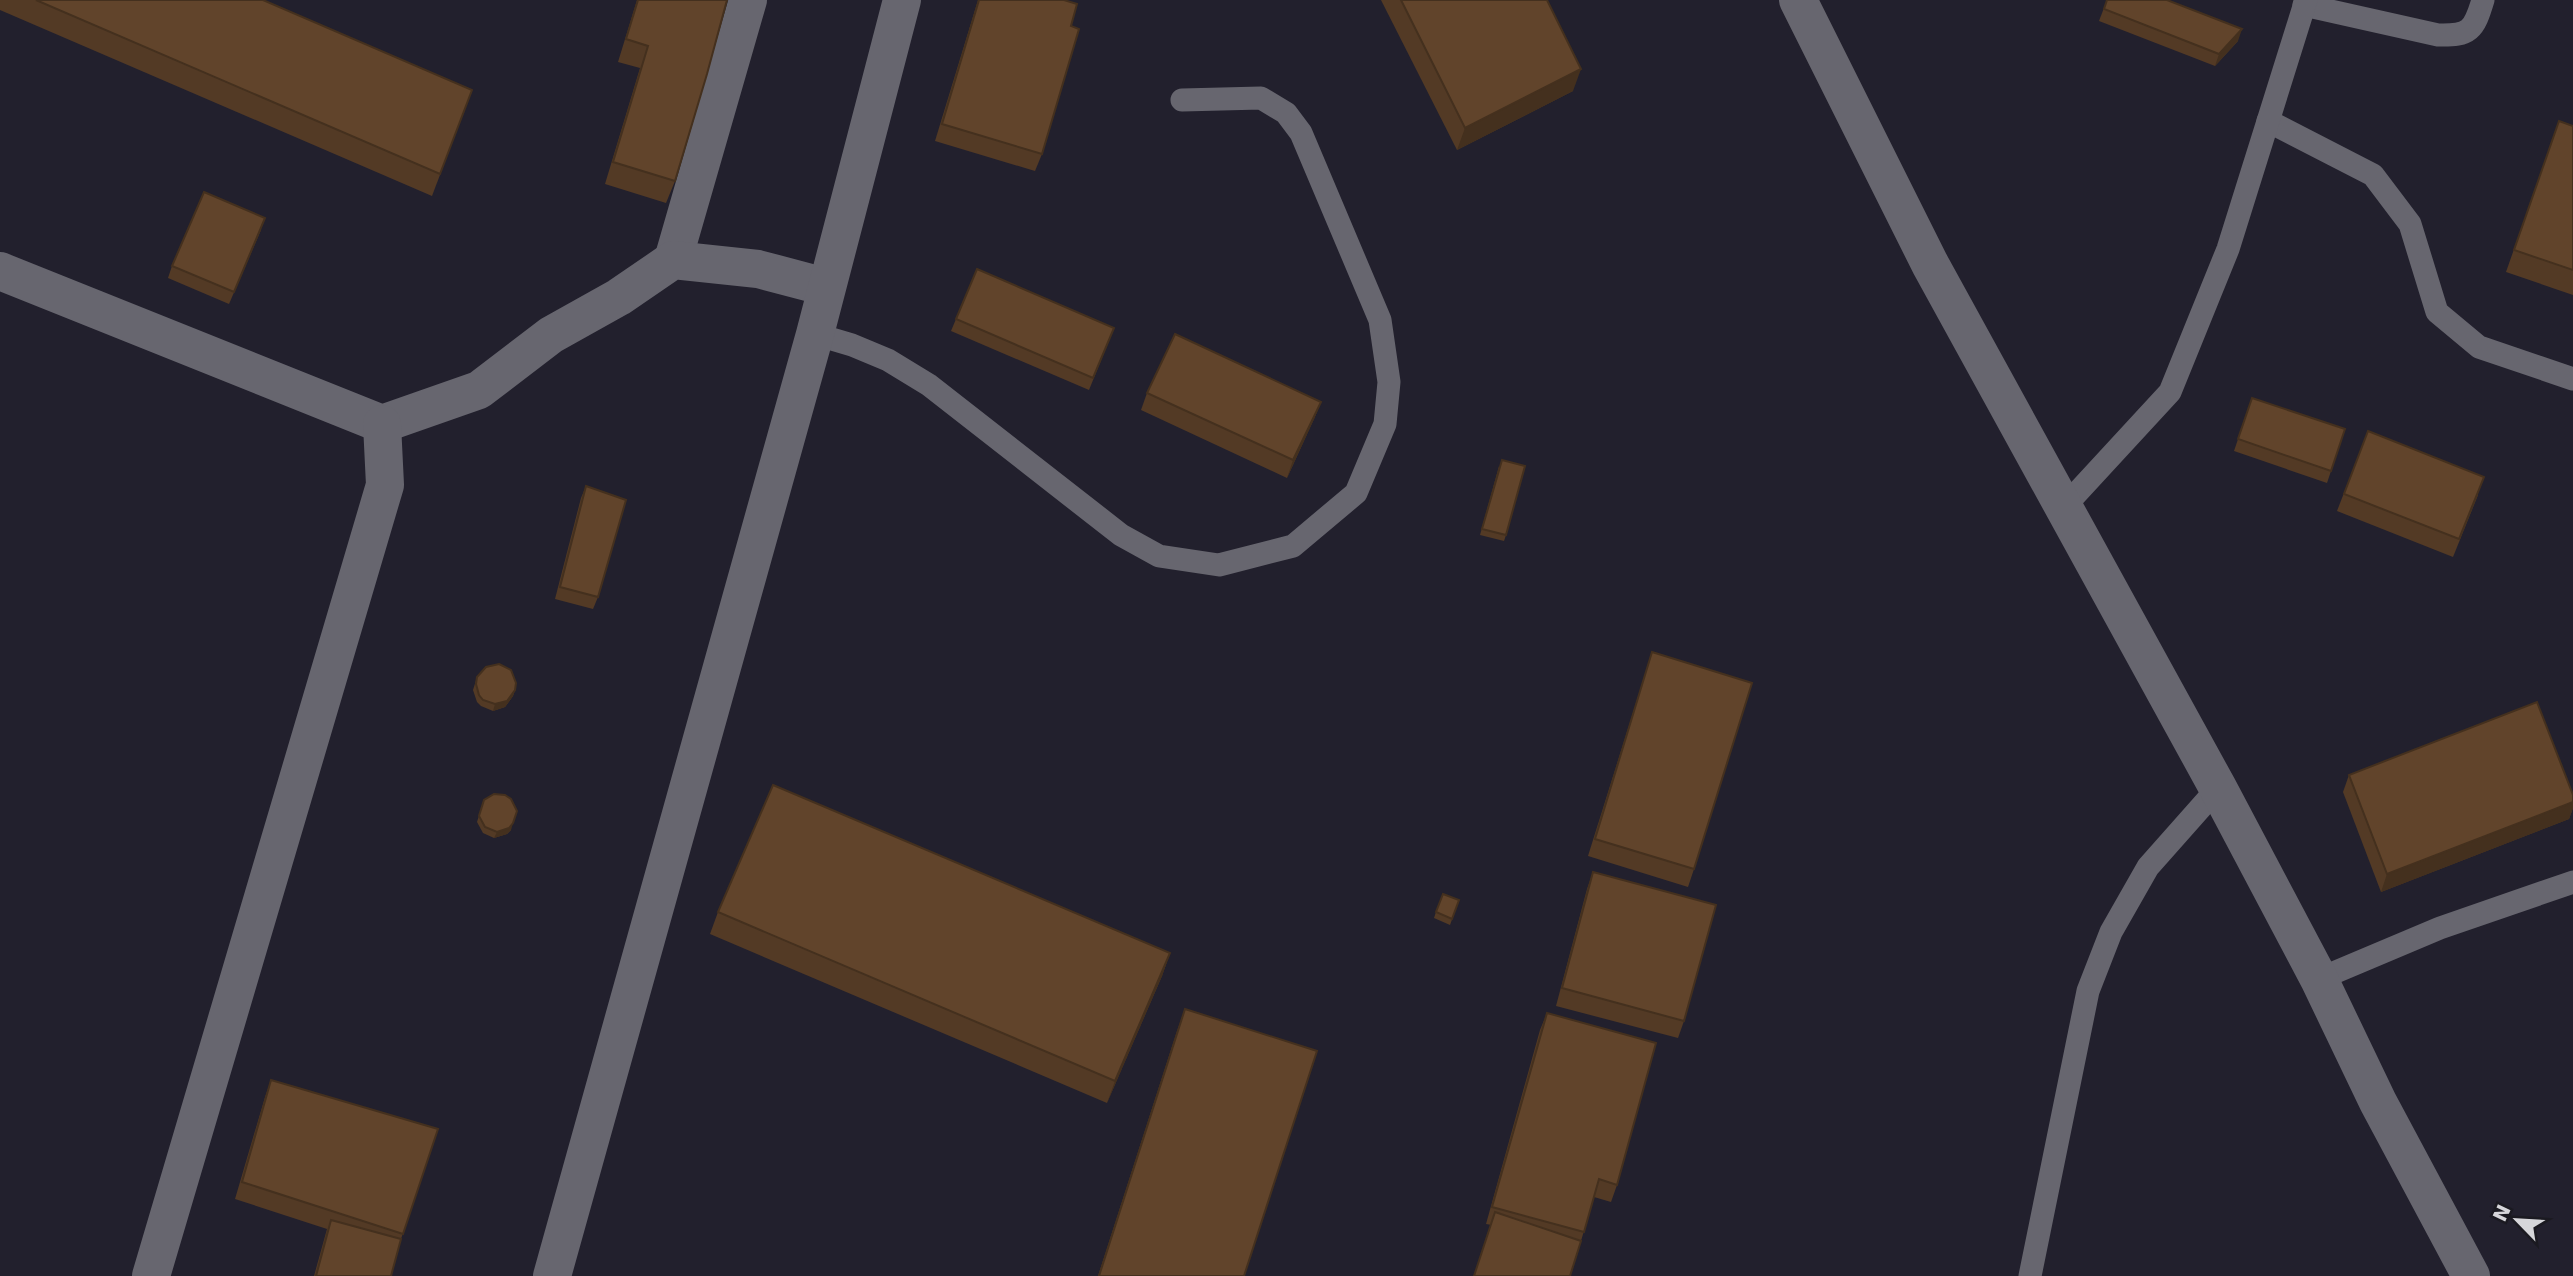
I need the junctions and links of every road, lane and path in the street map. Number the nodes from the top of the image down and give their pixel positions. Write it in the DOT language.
graph roads {
  1 [pos="748,0"];
  2 [pos="902,0"];
  3 [pos="1798,0"];
  4 [pos="2483,0"];
  5 [pos="2305,2"];
  6 [pos="1182,100"];
  7 [pos="2268,121"];
  8 [pos="673,260"];
  9 [pos="0,271"];
  10 [pos="826,287"];
  11 [pos="815,334"];
  12 [pos="2573,379"];
  13 [pos="382,424"];
  14 [pos="2063,508"];
  15 [pos="2218,788"];
  16 [pos="2573,882"];
  17 [pos="2319,979"];
  18 [pos="151,1276"];
  19 [pos="552,1276"];
  20 [pos="2030,1276"];
  21 [pos="2471,1276"];
  1 -- 8 [label="street"];
  2 -- 10 [label="street"];
  3 -- 14 [label="street"];
  4 -- 5 [label="lane"];
  5 -- 7 [label="lane"];
  6 -- 11 [label="lane"];
  7 -- 12 [label="lane"];
  7 -- 14 [label="lane"];
  8 -- 10 [label="street"];
  8 -- 13 [label="street"];
  9 -- 13 [label="street"];
  10 -- 11 [label="street"];
  11 -- 19 [label="street"];
  13 -- 18 [label="street"];
  14 -- 15 [label="street"];
  15 -- 17 [label="street"];
  15 -- 20 [label="lane"];
  16 -- 17 [label="lane"];
  17 -- 21 [label="street"];
}
